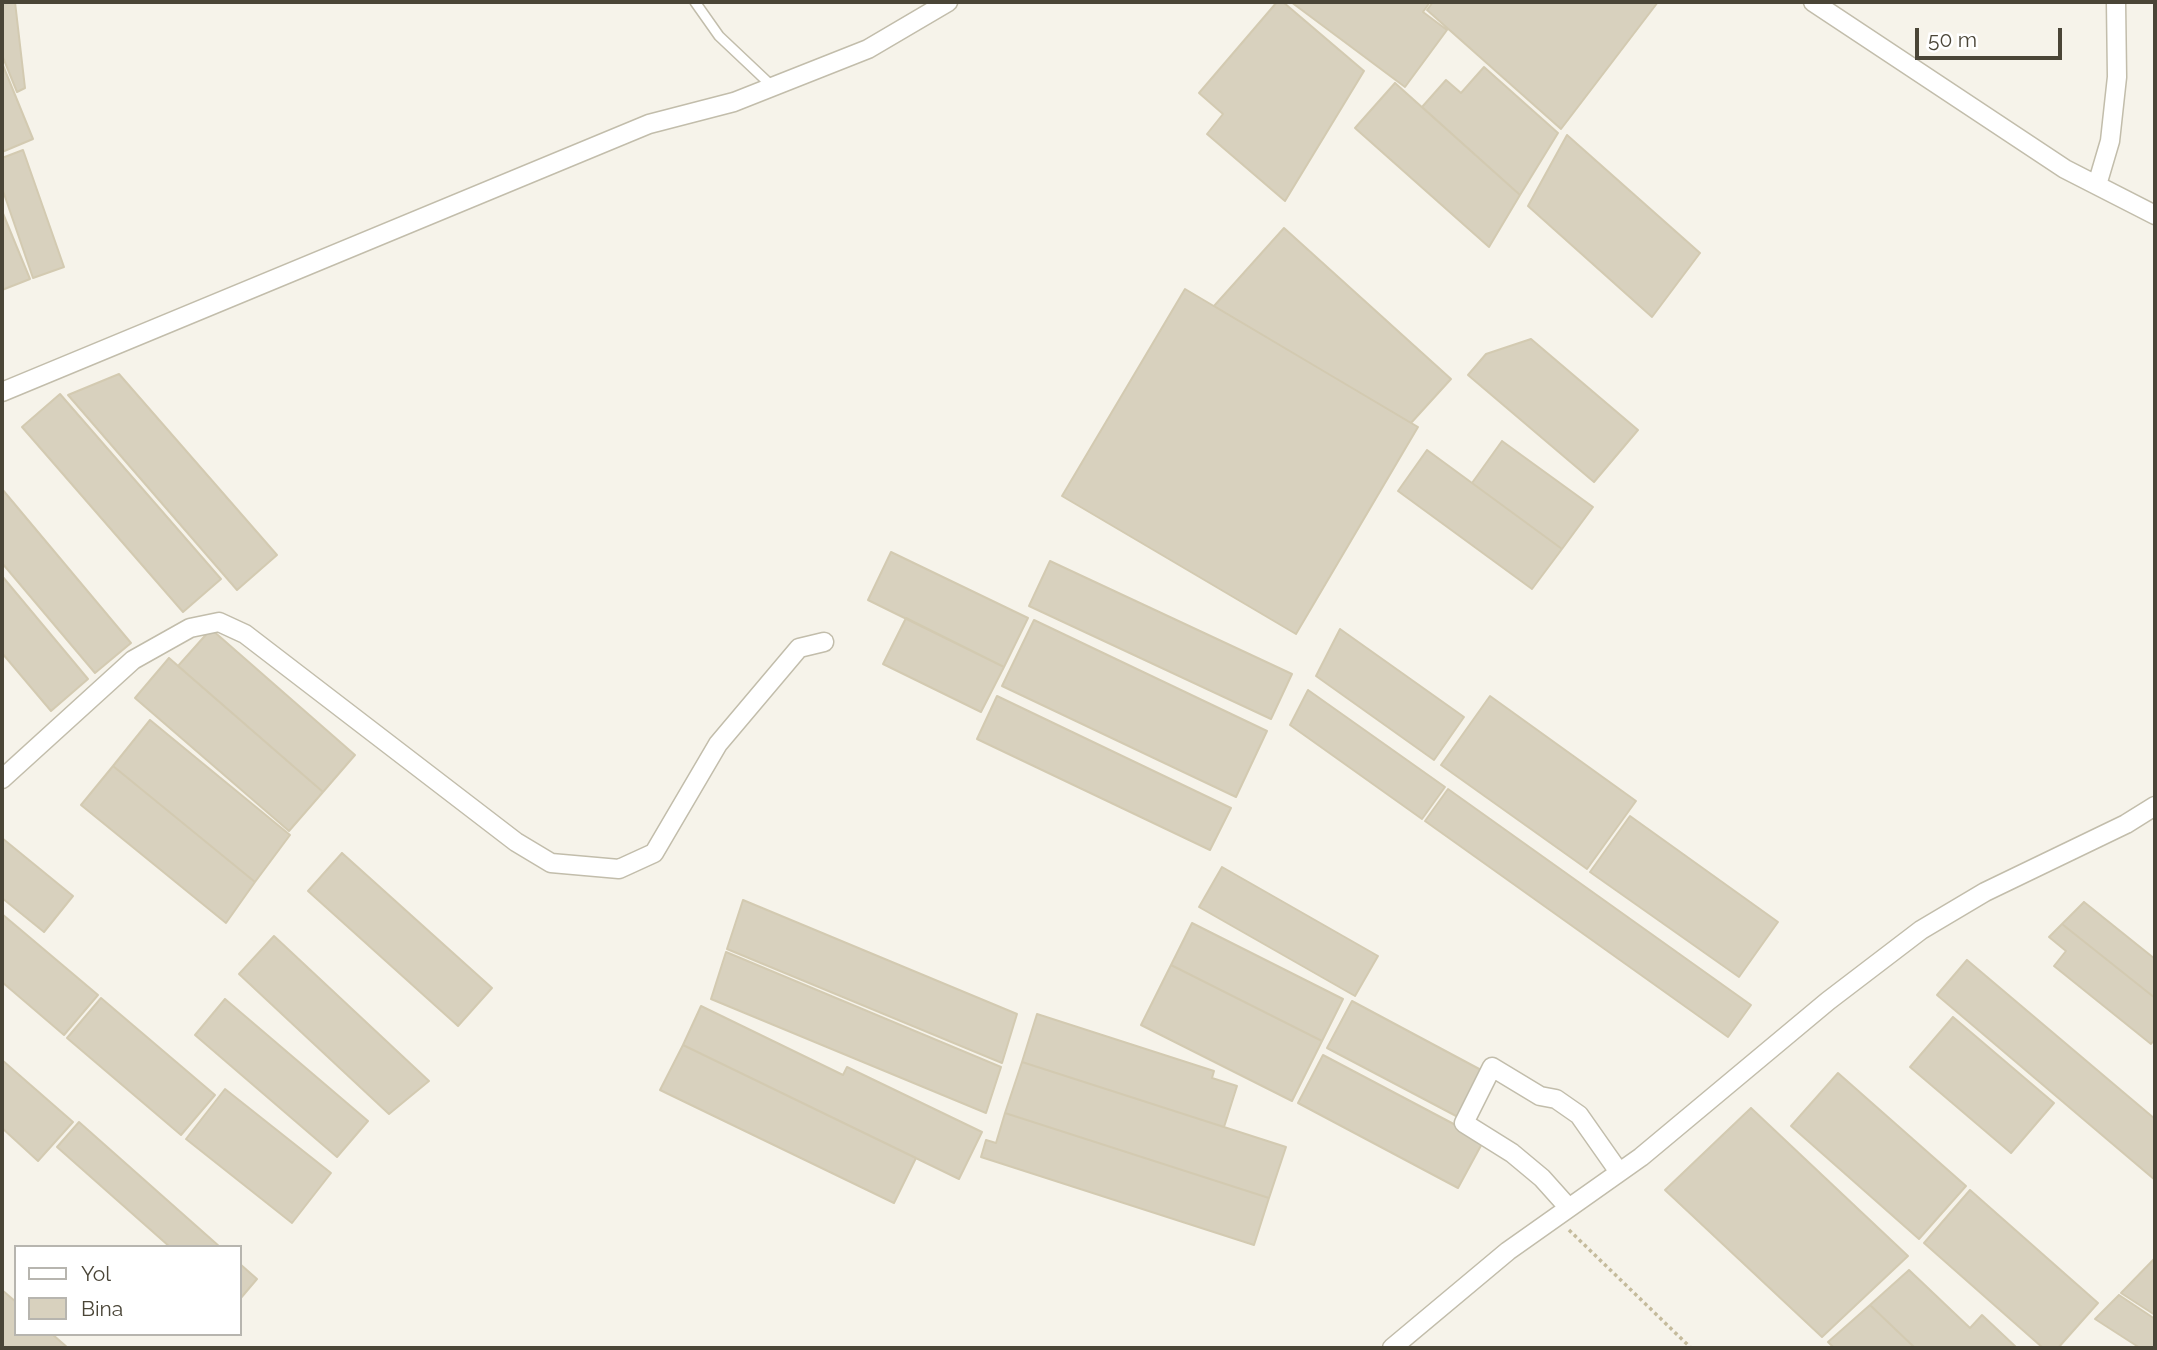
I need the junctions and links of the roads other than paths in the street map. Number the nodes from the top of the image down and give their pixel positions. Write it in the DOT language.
graph roads {
  1 [pos="695,2"];
  2 [pos="948,2"];
  3 [pos="1813,2"];
  4 [pos="2116,2"];
  5 [pos="773,87"];
  6 [pos="2097,185"];
  7 [pos="2155,215"];
  8 [pos="2,392"];
  9 [pos="824,642"];
  10 [pos="2,779"];
  11 [pos="2155,806"];
  12 [pos="1619,1171"];
  13 [pos="1562,1212"];
  14 [pos="1392,1348"];
  1 -- 5 [label="lane"];
  2 -- 5 [label="street"];
  3 -- 6 [label="street"];
  4 -- 6 [label="street"];
  5 -- 8 [label="street"];
  6 -- 7 [label="street"];
  9 -- 10 [label="street"];
  11 -- 12 [label="street"];
  12 -- 13 [label="street"];
  12 -- 13 [label="street"];
  13 -- 14 [label="street"];
}
